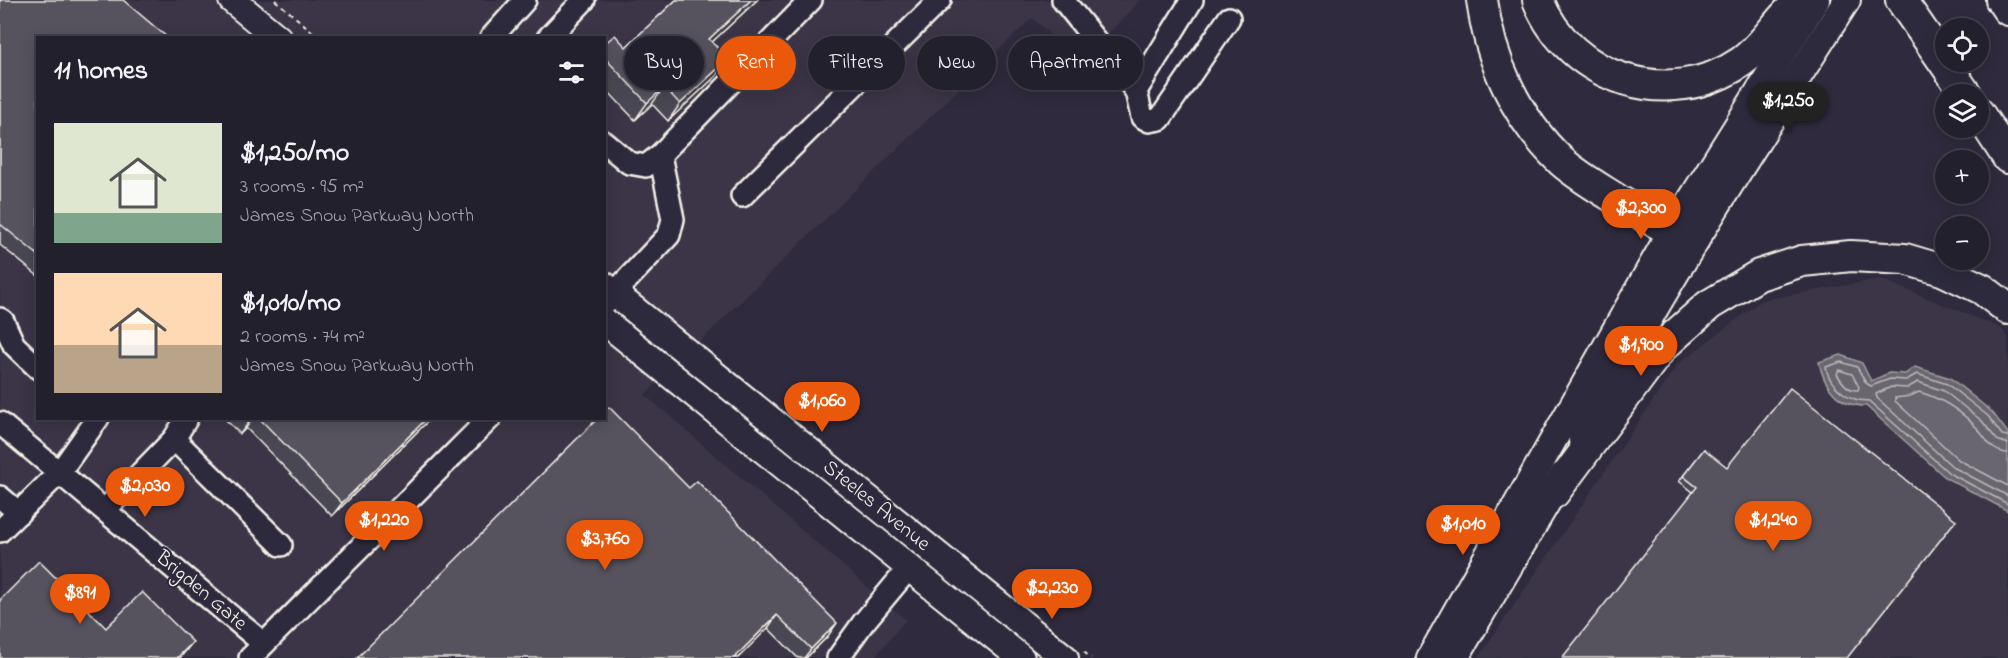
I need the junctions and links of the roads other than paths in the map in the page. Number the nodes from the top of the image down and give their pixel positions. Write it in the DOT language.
graph roads {
  1 [pos="232,0"];
  2 [pos="525,0"];
  3 [pos="584,0"];
  4 [pos="811,0"];
  5 [pos="940,0"];
  6 [pos="1063,0"];
  7 [pos="1193,0"];
  8 [pos="1482,0"];
  9 [pos="1538,0"];
  10 [pos="1803,0"];
  11 [pos="1816,0"];
  12 [pos="1847,0"];
  13 [pos="2001,0"];
  14 [pos="1905,7"];
  15 [pos="2008,10"];
  16 [pos="1229,18"];
  17 [pos="276,36"];
  18 [pos="493,36"];
  19 [pos="550,36"];
  20 [pos="1959,84"];
  21 [pos="1136,91"];
  22 [pos="1989,129"];
  23 [pos="606,144"];
  24 [pos="660,155"];
  25 [pos="2008,158"];
  26 [pos="742,196"];
  27 [pos="1682,237"];
  28 [pos="608,294"];
  29 [pos="2008,309"];
  30 [pos="0,319"];
  31 [pos="606,323"];
  32 [pos="36,366"];
  33 [pos="94,420"];
  34 [pos="186,420"];
  35 [pos="488,420"];
  36 [pos="0,423"];
  37 [pos="174,439"];
  38 [pos="59,473"];
  39 [pos="1554,493"];
  40 [pos="0,497"];
  41 [pos="105,510"];
  42 [pos="18,513"];
  43 [pos="0,531"];
  44 [pos="281,545"];
  45 [pos="909,568"];
  46 [pos="257,651"];
  47 [pos="838,658"];
  48 [pos="1021,658"];
  49 [pos="1065,658"];
  50 [pos="1430,658"];
  51 [pos="1455,658"];
  1 -- 17 [label="main road"];
  2 -- 18 [label="street"];
  3 -- 19 [label="street"];
  4 -- 24 [label="street"];
  5 -- 26 [label="street"];
  6 -- 21 [label="street"];
  7 -- 21 [label="street"];
  8 -- 27 [label="highway"];
  9 -- 10 [label="highway"];
  11 -- 27 [label="main road"];
  12 -- 27 [label="main road"];
  13 -- 15 [label="highway"];
  14 -- 20 [label="highway"];
  16 -- 21 [label="street"];
  22 -- 25 [label="highway"];
  23 -- 24 [label="street"];
  24 -- 28 [label="street"];
  27 -- 39 [label="main road"];
  27 -- 50 [label="main road"];
  28 -- 49 [label="main road, Steeles Avenue"];
  29 -- 39 [label="highway"];
  30 -- 32 [label="street"];
  31 -- 45 [label="main road, Steeles Avenue"];
  33 -- 38 [label="street"];
  34 -- 37 [label="street"];
  35 -- 46 [label="street"];
  36 -- 38 [label="street, Brigden Gate"];
  37 -- 41 [label="street"];
  37 -- 44 [label="street"];
  38 -- 41 [label="street, Brigden Gate"];
  38 -- 42 [label="street"];
  39 -- 51 [label="main road"];
  40 -- 42 [label="street"];
  41 -- 46 [label="street, Brigden Gate"];
  42 -- 43 [label="street"];
  45 -- 47 [label="street"];
  45 -- 48 [label="main road, Steeles Avenue"];
}
